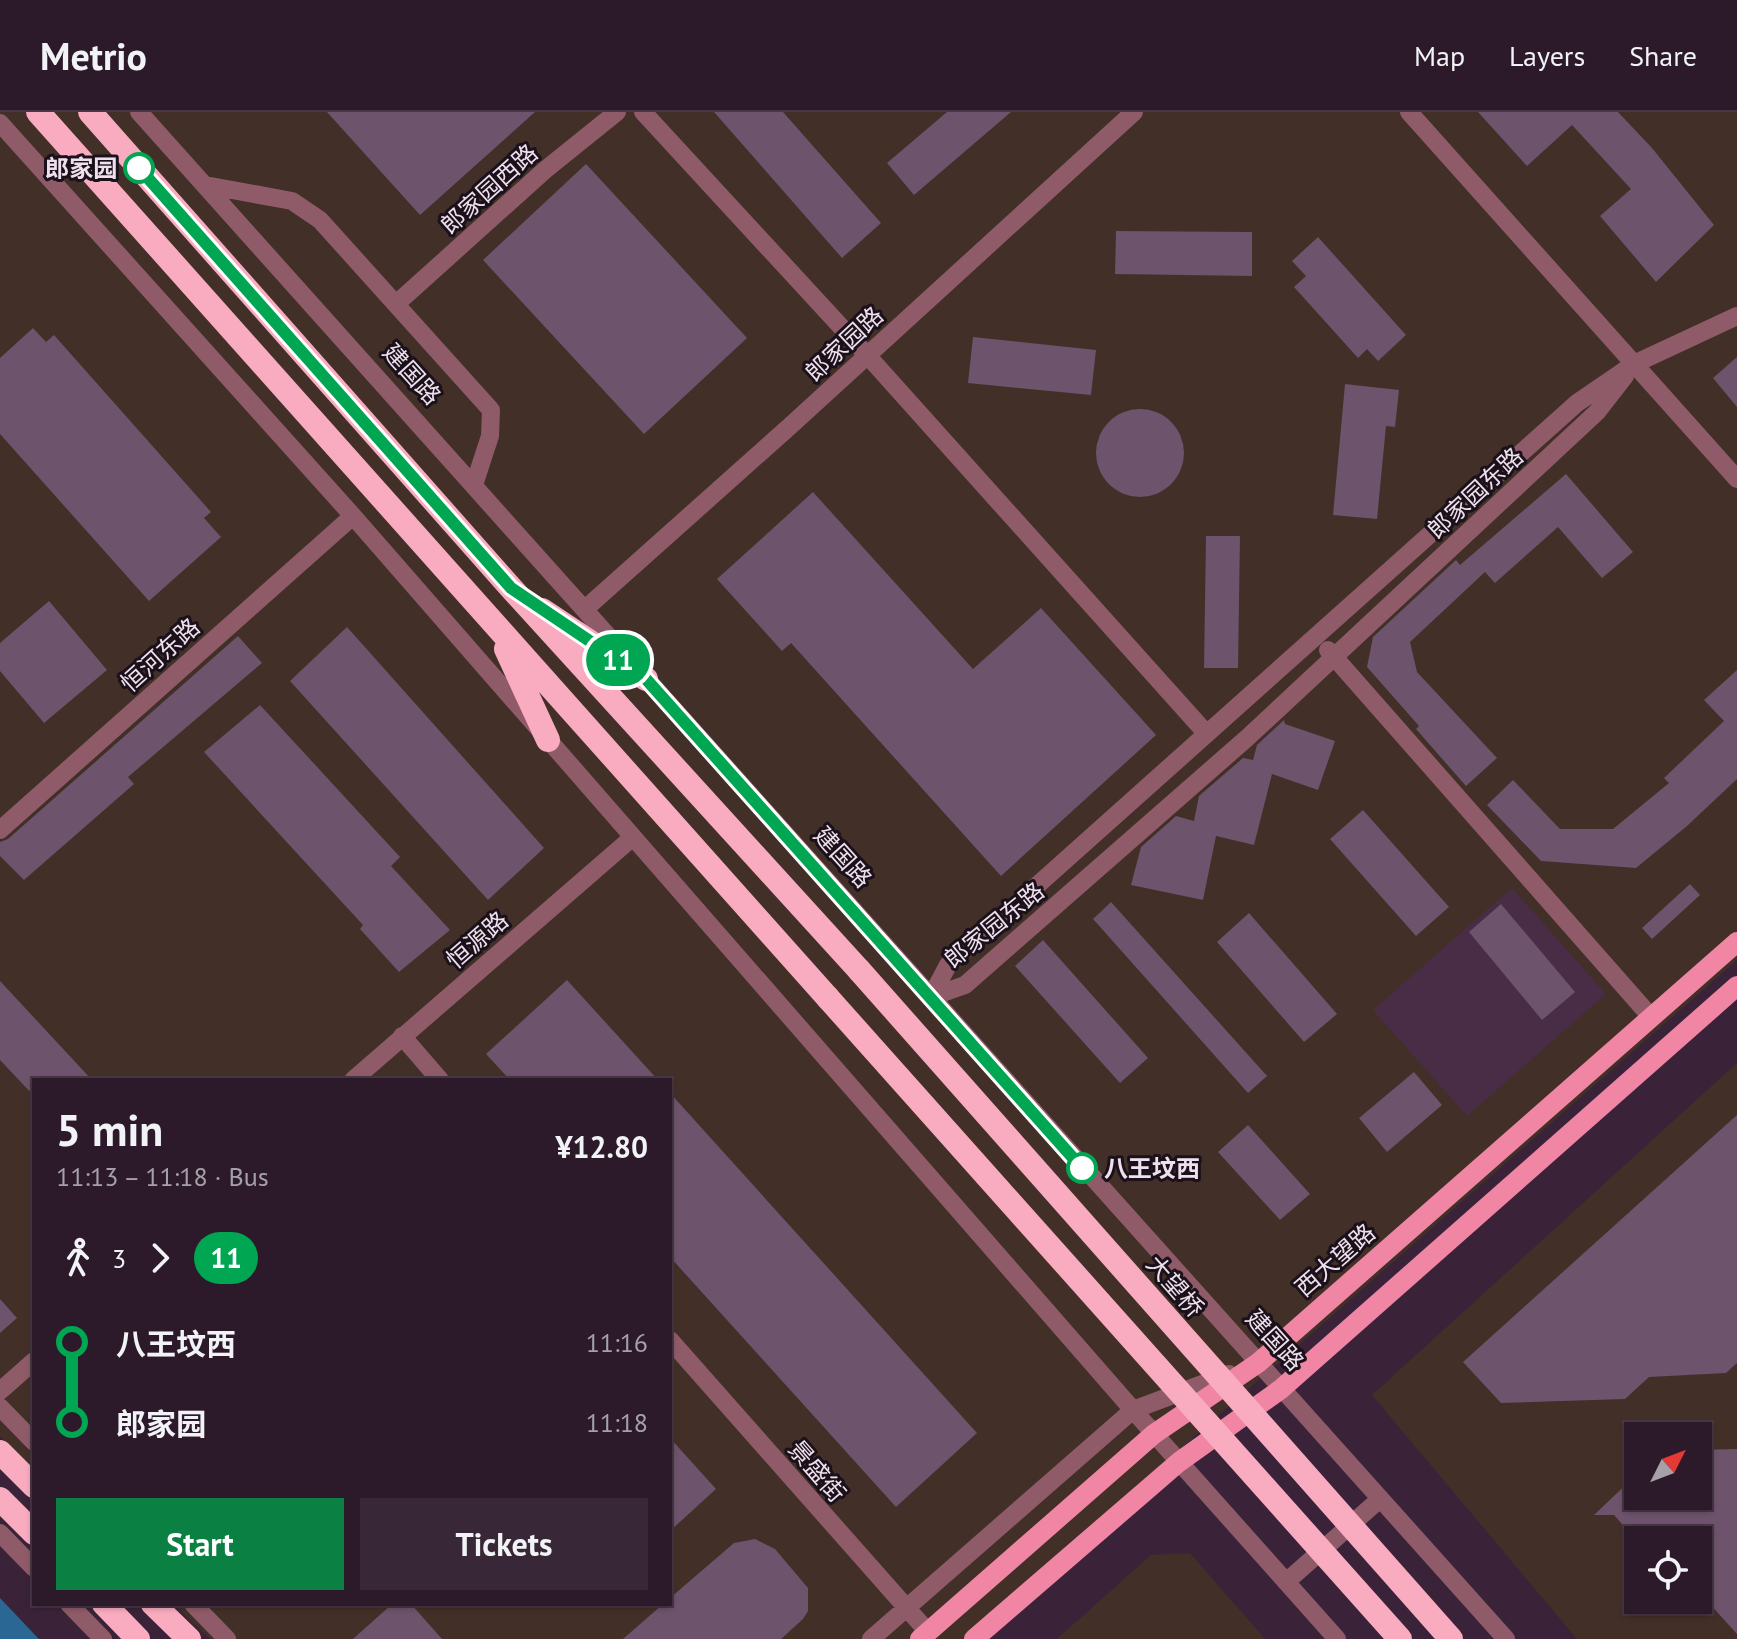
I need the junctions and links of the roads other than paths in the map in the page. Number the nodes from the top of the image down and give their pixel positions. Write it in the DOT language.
graph roads {
  1 [pos="38,112"];
  2 [pos="90,112"];
  3 [pos="139,112"];
  4 [pos="617,112"];
  5 [pos="643,112"];
  6 [pos="1134,112"];
  7 [pos="1409,112"];
  8 [pos="0,123"];
  9 [pos="205,185"];
  10 [pos="396,304"];
  11 [pos="1737,316"];
  12 [pos="867,355"];
  13 [pos="1634,364"];
  14 [pos="1737,479"];
  15 [pos="474,485"];
  16 [pos="353,516"];
  17 [pos="511,588"];
  18 [pos="585,609"];
  19 [pos="495,625"];
  20 [pos="1316,636"];
  21 [pos="1334,657"];
  22 [pos="646,679"];
  23 [pos="1206,733"];
  24 [pos="548,740"];
  25 [pos="0,830"];
  26 [pos="633,837"];
  27 [pos="1737,942"];
  28 [pos="1737,986"];
  29 [pos="931,997"];
  30 [pos="1651,1017"];
  31 [pos="402,1036"];
  32 [pos="355,1078"];
  33 [pos="438,1078"];
  34 [pos="672,1342"];
  35 [pos="32,1363"];
  36 [pos="1258,1363"];
  37 [pos="1281,1389"];
  38 [pos="0,1391"];
  39 [pos="0,1407"];
  40 [pos="1133,1410"];
  41 [pos="1154,1434"];
  42 [pos="32,1440"];
  43 [pos="0,1452"];
  44 [pos="1179,1462"];
  45 [pos="32,1484"];
  46 [pos="0,1499"];
  47 [pos="1380,1499"];
  48 [pos="32,1531"];
  49 [pos="0,1533"];
  50 [pos="32,1566"];
  51 [pos="1286,1582"];
  52 [pos="71,1606"];
  53 [pos="106,1606"];
  54 [pos="155,1606"];
  55 [pos="195,1606"];
  56 [pos="907,1608"];
  57 [pos="924,1636"];
  58 [pos="103,1639"];
  59 [pos="138,1639"];
  60 [pos="189,1639"];
  61 [pos="227,1639"];
  62 [pos="871,1639"];
  63 [pos="974,1639"];
  64 [pos="1337,1639"];
  65 [pos="1400,1639"];
  66 [pos="1451,1639"];
  67 [pos="1506,1639"];
  1 -- 19 [label="highway"];
  2 -- 17 [label="highway"];
  3 -- 9 [label="street, 建国路"];
  4 -- 10 [label="street, 郎家园西路"];
  5 -- 12 [label="street"];
  6 -- 12 [label="street, 郎家园路"];
  7 -- 13 [label="street"];
  8 -- 16 [label="street"];
  9 -- 10 [label="street"];
  9 -- 15 [label="street, 建国路"];
  10 -- 15 [label="street"];
  11 -- 13 [label="street, 郎家园东路"];
  12 -- 18 [label="street, 郎家园路"];
  12 -- 23 [label="street"];
  13 -- 14 [label="street"];
  13 -- 20 [label="street, 郎家园东路"];
  13 -- 21 [label="street, 郎家园东路"];
  15 -- 18 [label="street, 建国路"];
  16 -- 24 [label="street"];
  16 -- 25 [label="street, 恒河东路"];
  17 -- 22 [label="highway"];
  17 -- 66 [label="highway, 大望桥, bridge"];
  18 -- 22 [label="street, 建国路"];
  19 -- 24 [label="highway"];
  19 -- 65 [label="highway, bridge"];
  20 -- 21 [label="street"];
  20 -- 23 [label="street, 郎家园东路"];
  21 -- 29 [label="street, 郎家园东路"];
  21 -- 30 [label="street"];
  22 -- 29 [label="street, 建国路"];
  23 -- 29 [label="street, 郎家园东路"];
  24 -- 26 [label="street"];
  26 -- 31 [label="street, 恒源路"];
  26 -- 40 [label="street"];
  27 -- 30 [label="main road, 西大望路"];
  28 -- 37 [label="main road"];
  29 -- 36 [label="street, 建国路"];
  30 -- 36 [label="main road, 西大望路"];
  31 -- 32 [label="street, 恒源路"];
  31 -- 33 [label="street"];
  34 -- 56 [label="street, 景盛街"];
  35 -- 38 [label="street"];
  36 -- 37 [label="street, 建国路"];
  36 -- 40 [label="street, 西大望路"];
  36 -- 41 [label="main road"];
  37 -- 44 [label="main road"];
  37 -- 47 [label="street, 建国路"];
  39 -- 42 [label="street"];
  40 -- 41 [label="street"];
  40 -- 56 [label="street, 西大望路"];
  41 -- 44 [label="street"];
  41 -- 57 [label="main road"];
  43 -- 45 [label="highway"];
  44 -- 51 [label="street"];
  44 -- 63 [label="main road"];
  46 -- 48 [label="highway"];
  47 -- 51 [label="street"];
  47 -- 67 [label="street, 建国路"];
  49 -- 50 [label="street"];
  51 -- 64 [label="street"];
  52 -- 58 [label="street"];
  53 -- 59 [label="highway"];
  54 -- 60 [label="highway"];
  55 -- 61 [label="street"];
  56 -- 57 [label="street, 景盛街"];
  56 -- 62 [label="street, 西大望路"];
}
